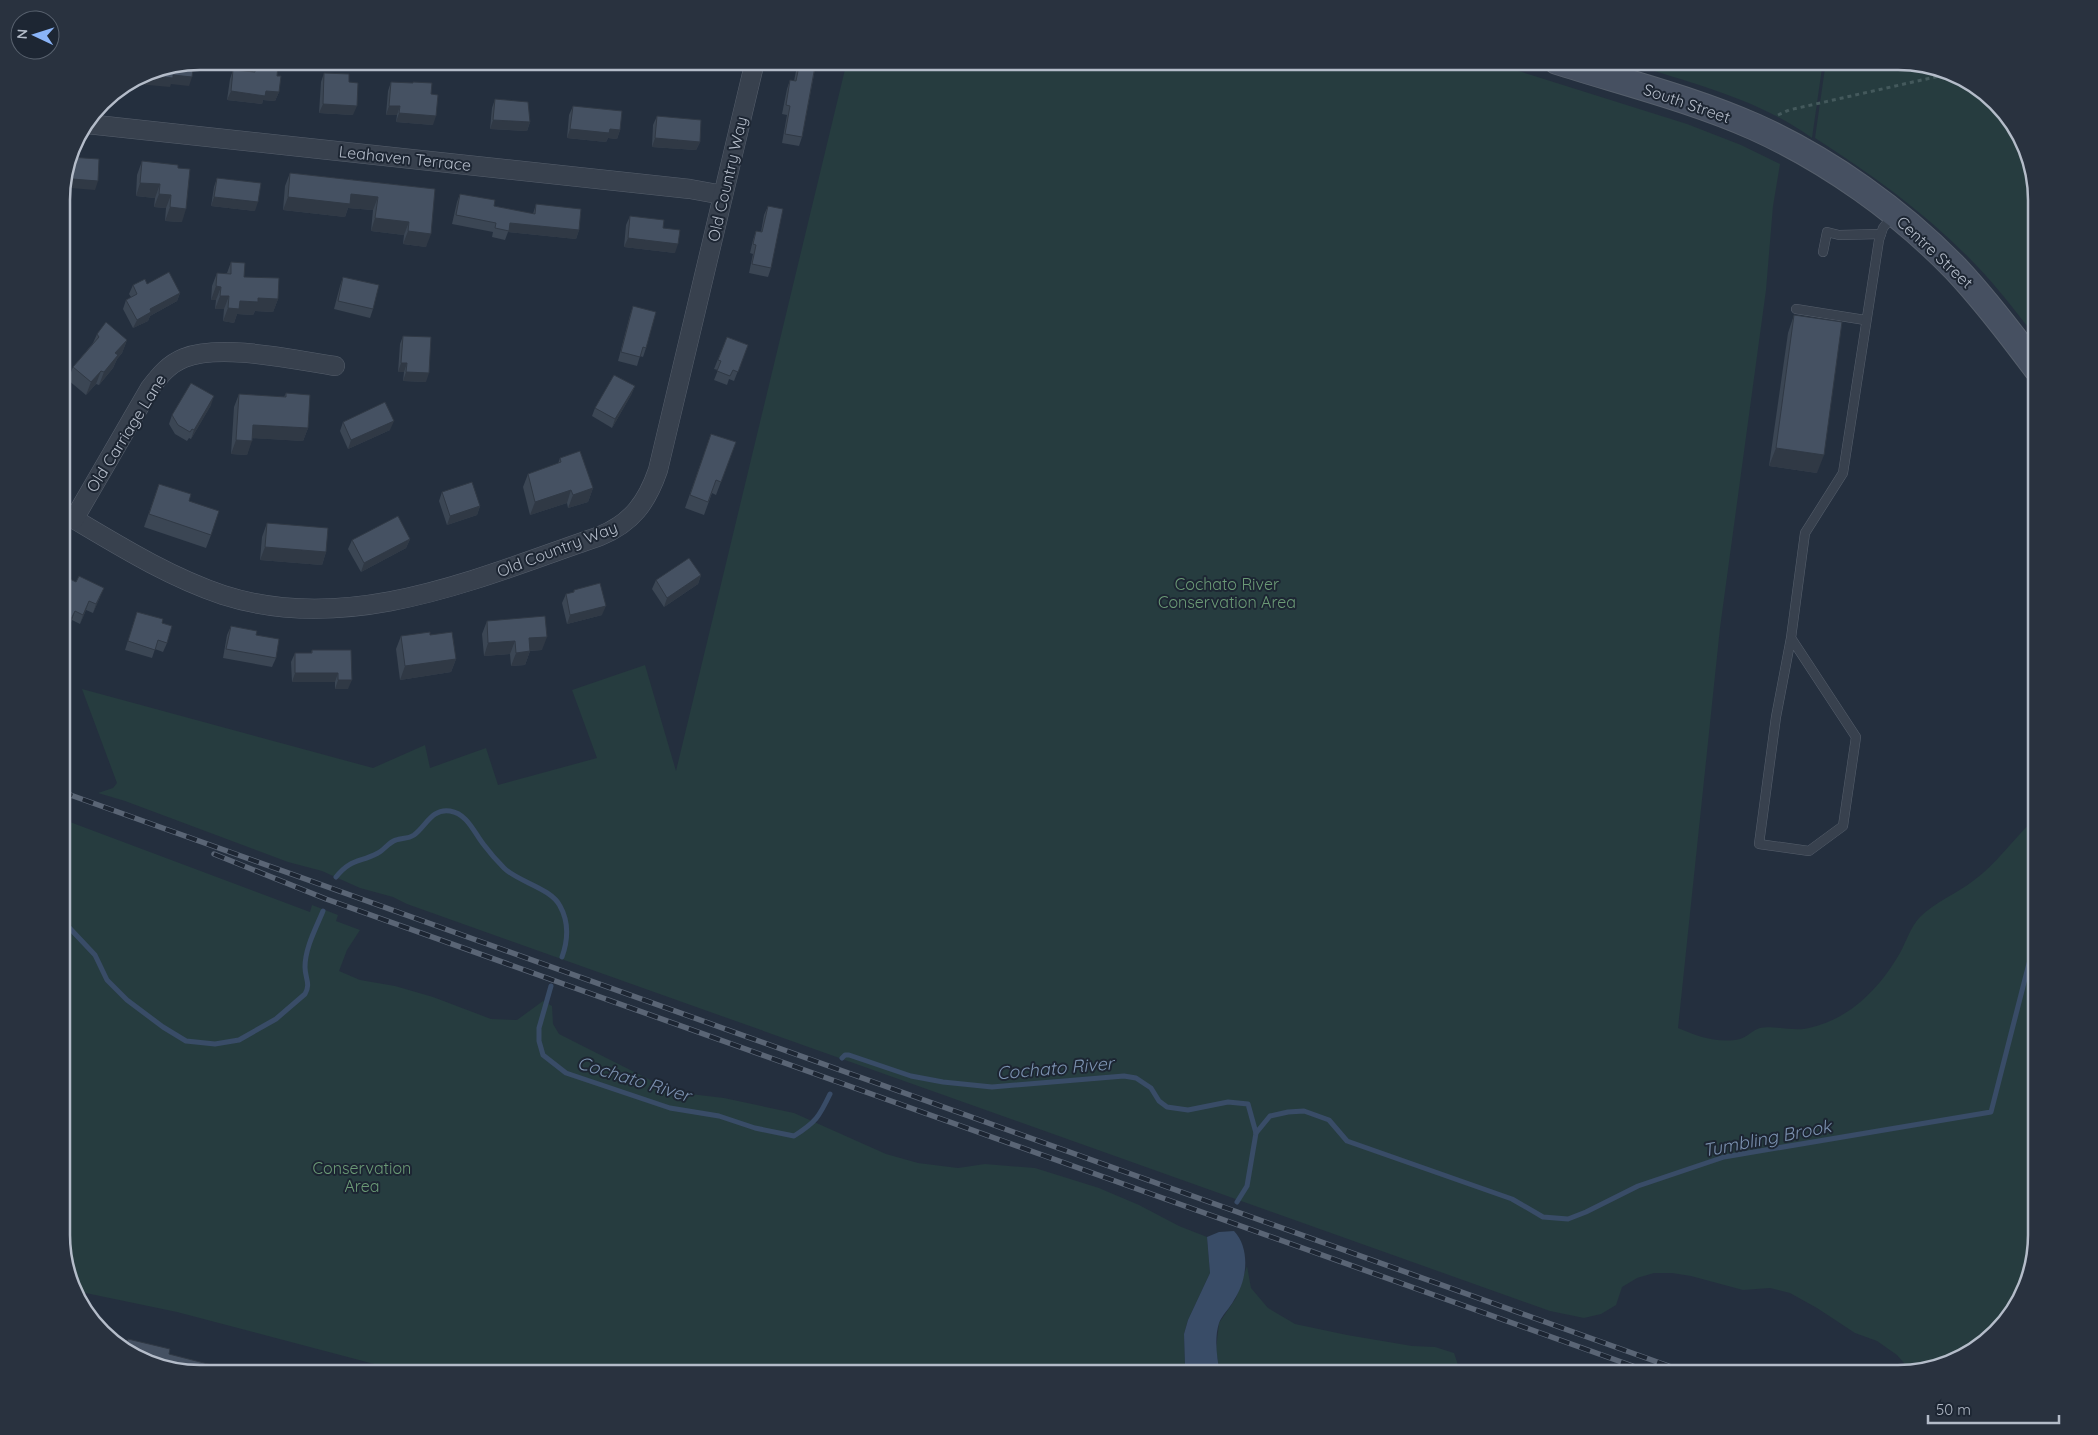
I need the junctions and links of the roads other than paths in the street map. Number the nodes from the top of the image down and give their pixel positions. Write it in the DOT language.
graph roads {
  1 [pos="753,70"];
  2 [pos="1585,70"];
  3 [pos="94,125"];
  4 [pos="1812,157"];
  5 [pos="723,195"];
  6 [pos="1887,224"];
  7 [pos="1823,252"];
  8 [pos="1796,309"];
  9 [pos="1865,320"];
  10 [pos="2028,358"];
  11 [pos="335,366"];
  12 [pos="70,510"];
  13 [pos="70,518"];
  14 [pos="1790,638"];
  15 [pos="136,1348"];
  16 [pos="143,1350"];
  1 -- 5 [label="street, Old Country Way"];
  2 -- 4 [label="main road, South Street"];
  3 -- 5 [label="street, Leahaven Terrace"];
  4 -- 6 [label="main road, Centre Street"];
  5 -- 13 [label="street, Old Country Way"];
  6 -- 7 [label="lane"];
  6 -- 9 [label="lane"];
  6 -- 10 [label="main road, Centre Street"];
  8 -- 9 [label="lane"];
  9 -- 14 [label="lane"];
  11 -- 12 [label="street, Old Carriage Lane"];
  14 -- 14 [label="lane"];
  15 -- 16 [label="lane"];
}
